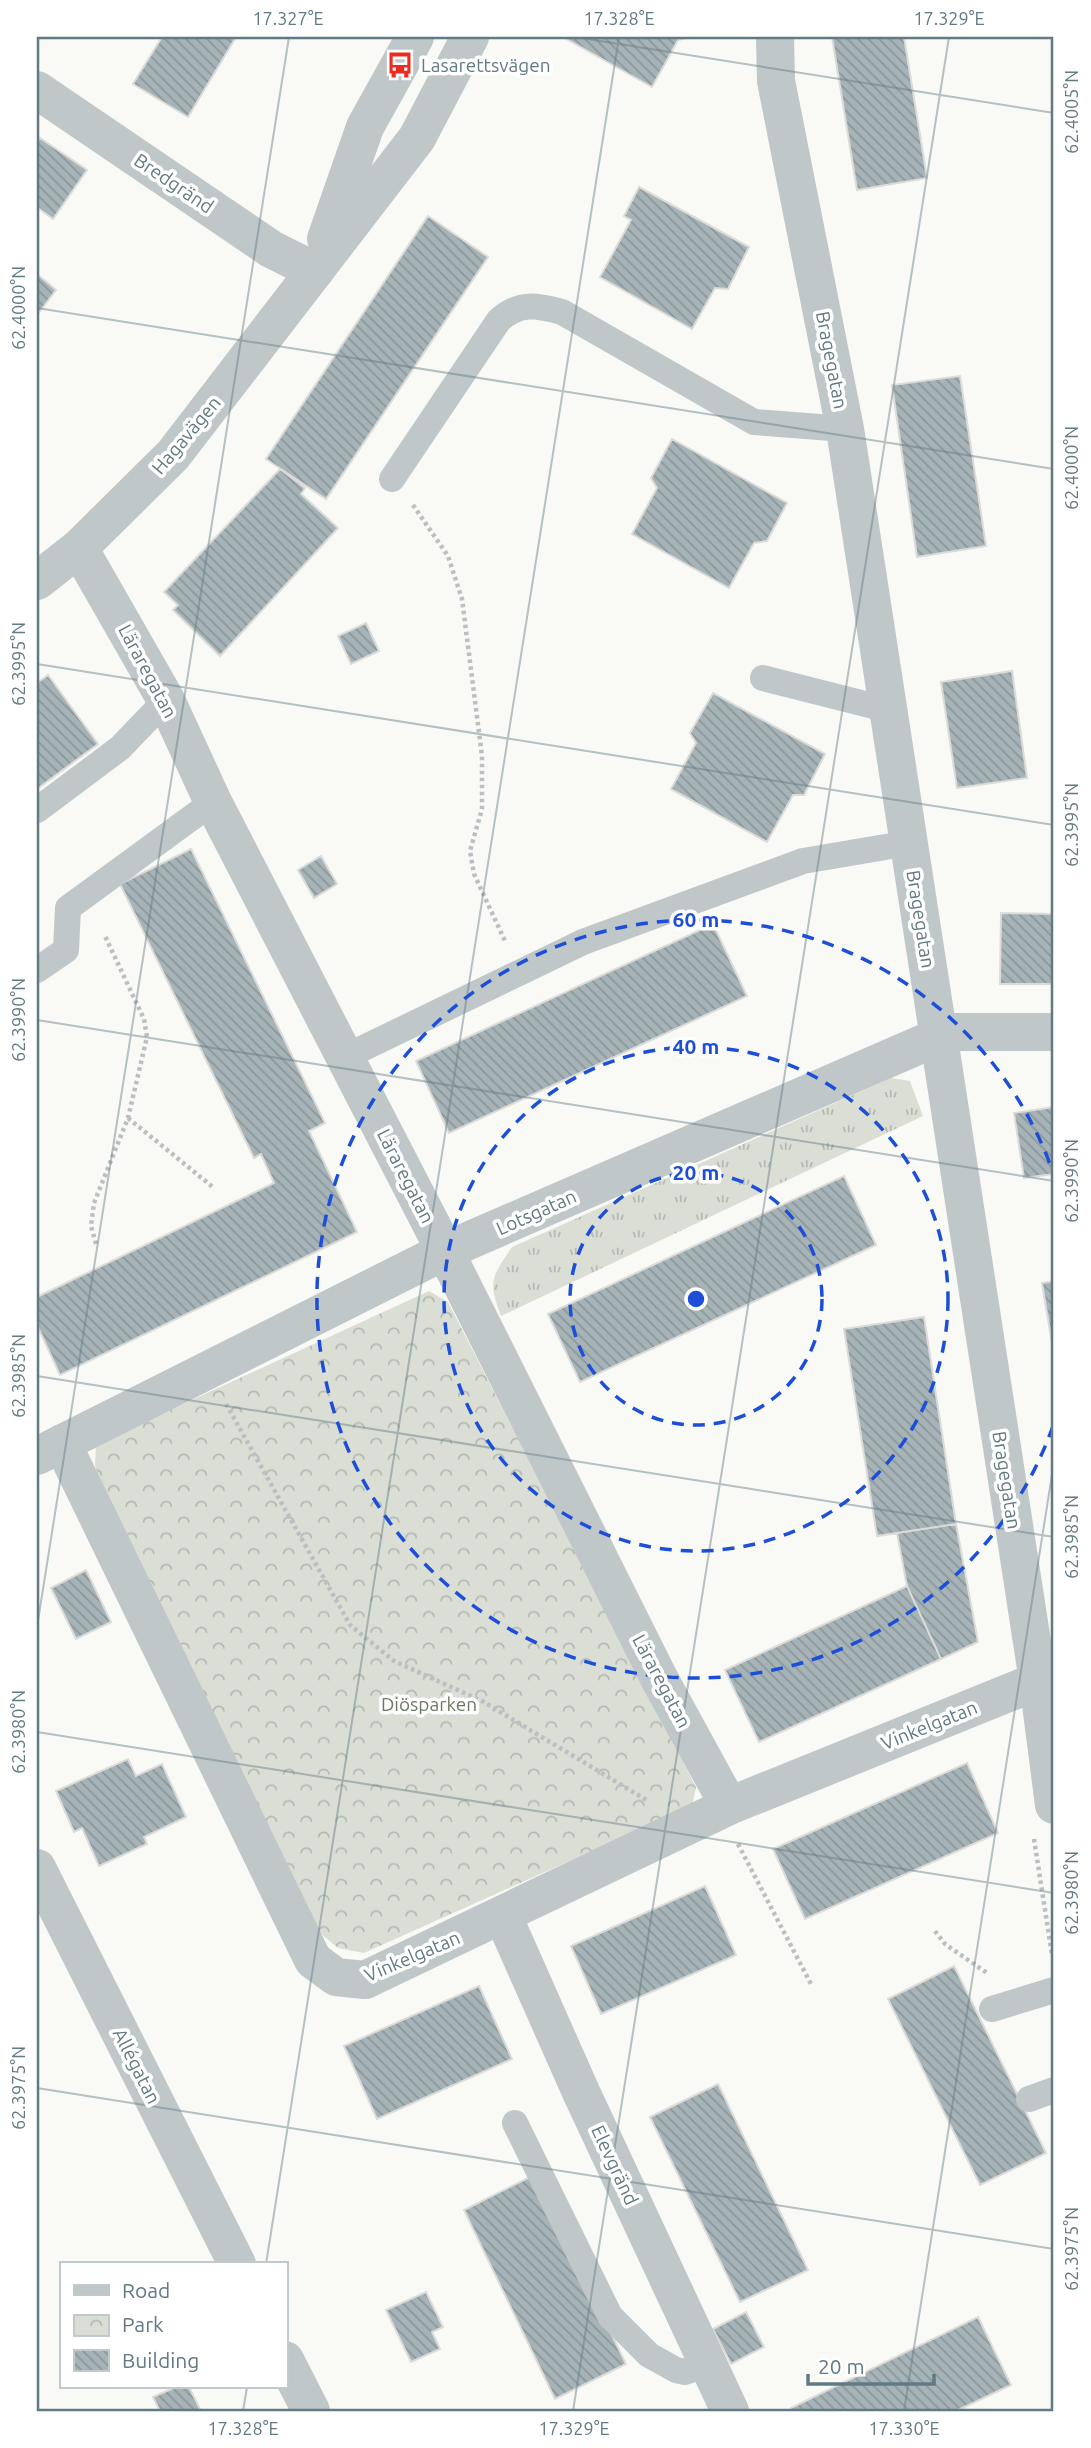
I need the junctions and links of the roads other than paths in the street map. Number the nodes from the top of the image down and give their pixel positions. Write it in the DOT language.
graph roads {
  1 [pos="415,37"];
  2 [pos="470,37"];
  3 [pos="775,37"];
  4 [pos="37,90"];
  5 [pos="315,271"];
  6 [pos="845,429"];
  7 [pos="392,479"];
  8 [pos="79,548"];
  9 [pos="37,581"];
  10 [pos="763,678"];
  11 [pos="166,700"];
  12 [pos="888,710"];
  13 [pos="213,802"];
  14 [pos="37,810"];
  15 [pos="909,843"];
  16 [pos="37,970"];
  17 [pos="1054,1031"];
  18 [pos="939,1037"];
  19 [pos="345,1057"];
  20 [pos="445,1251"];
  21 [pos="50,1450"];
  22 [pos="1038,1681"];
  23 [pos="1043,1819"];
  24 [pos="732,1823"];
  25 [pos="37,1868"];
  26 [pos="503,1916"];
  27 [pos="1054,1990"];
  28 [pos="992,2009"];
  29 [pos="1054,2090"];
  30 [pos="1029,2099"];
  31 [pos="515,2123"];
  32 [pos="236,2262"];
  33 [pos="287,2364"];
  34 [pos="708,2364"];
  35 [pos="311,2411"];
  36 [pos="730,2411"];
  1 -- 5 [label="street, Hagavägen"];
  2 -- 5 [label="street, Hagavägen"];
  3 -- 6 [label="street, Bragegatan"];
  4 -- 5 [label="street, Bredgränd"];
  5 -- 8 [label="street, Hagavägen"];
  6 -- 7 [label="lane"];
  6 -- 12 [label="street, Bragegatan"];
  8 -- 9 [label="street, Hagavägen"];
  8 -- 11 [label="street, Läraregatan"];
  10 -- 12 [label="lane"];
  11 -- 13 [label="street, Läraregatan"];
  11 -- 14 [label="lane"];
  12 -- 15 [label="street, Bragegatan"];
  13 -- 16 [label="lane"];
  13 -- 19 [label="street, Läraregatan"];
  15 -- 18 [label="street, Bragegatan"];
  15 -- 19 [label="lane"];
  17 -- 18 [label="street, Lotsgatan"];
  18 -- 20 [label="street, Lotsgatan"];
  18 -- 22 [label="street, Bragegatan"];
  19 -- 20 [label="street, Läraregatan"];
  20 -- 21 [label="street, Lotsgatan"];
  20 -- 24 [label="street, Läraregatan"];
  21 -- 26 [label="street, Vinkelgatan"];
  22 -- 23 [label="street, Bragegatan"];
  22 -- 24 [label="street, Vinkelgatan"];
  24 -- 26 [label="street, Vinkelgatan"];
  25 -- 32 [label="street, Allégatan"];
  26 -- 34 [label="street, Elevgränd"];
  27 -- 28 [label="lane"];
  29 -- 30 [label="lane"];
  31 -- 34 [label="lane"];
  33 -- 35 [label="street"];
  34 -- 36 [label="street, Elevgränd"];
}
